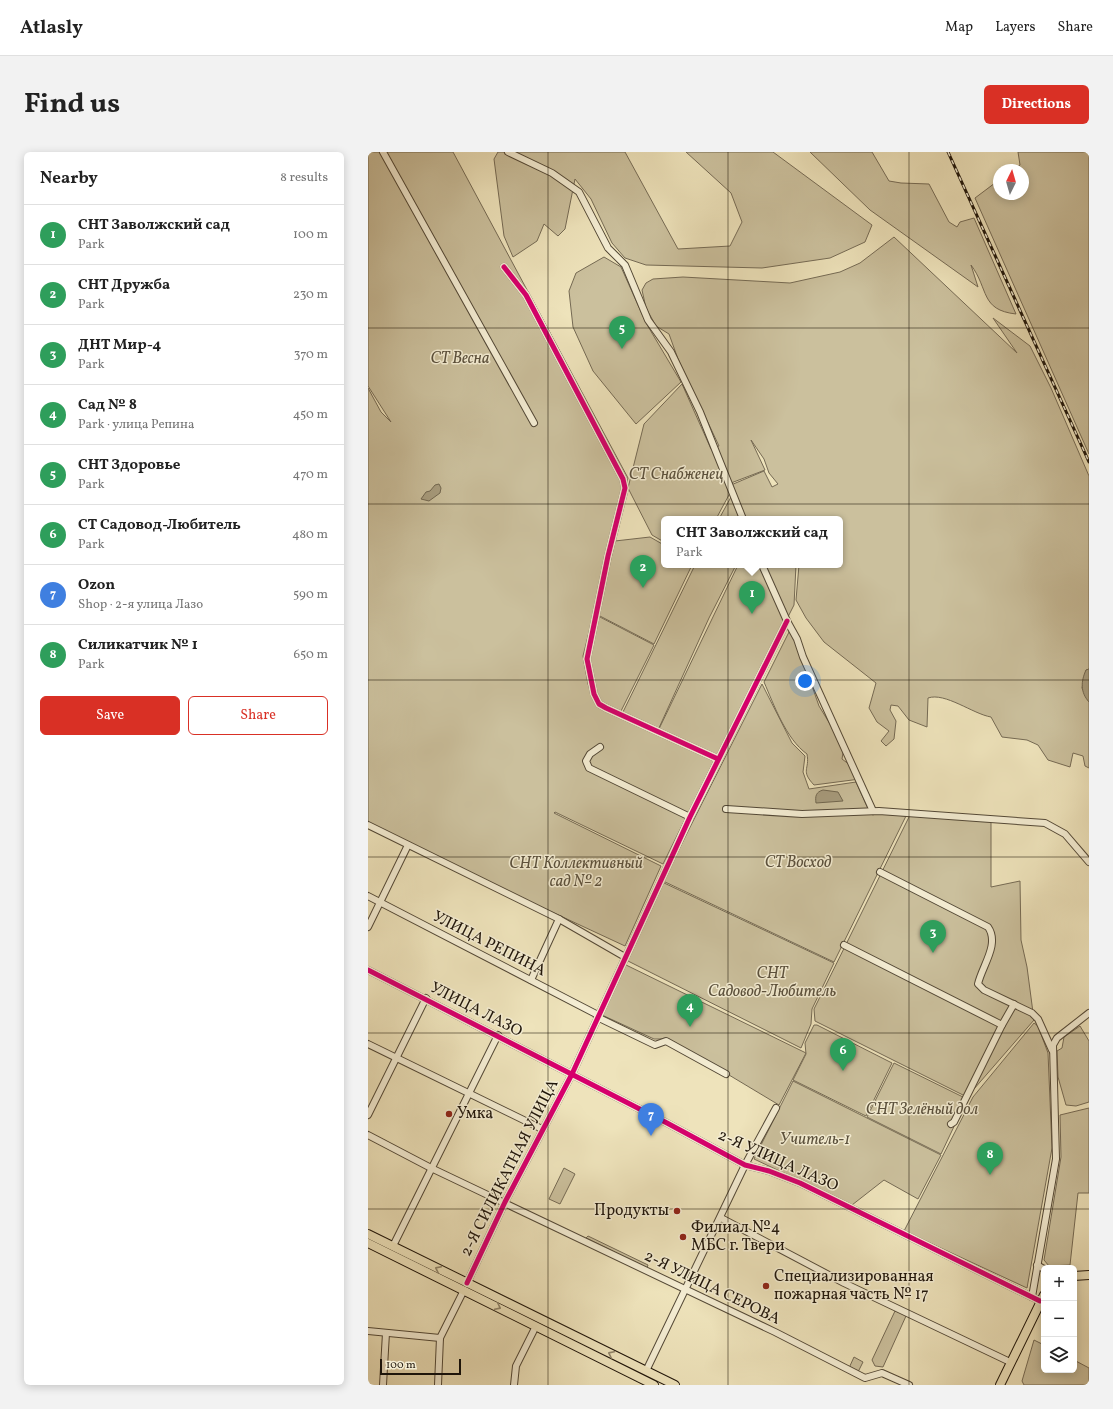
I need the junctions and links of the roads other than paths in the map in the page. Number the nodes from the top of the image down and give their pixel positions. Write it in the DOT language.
graph roads {
  1 [pos="383,152"];
  2 [pos="508,152"];
  3 [pos="504,267"];
  4 [pos="534,423"];
  5 [pos="742,516"];
  6 [pos="763,568"];
  7 [pos="787,621"];
  8 [pos="600,747"];
  9 [pos="718,759"];
  10 [pos="726,809"];
  11 [pos="873,811"];
  12 [pos="690,817"];
  13 [pos="368,825"];
  14 [pos="408,845"];
  15 [pos="1089,862"];
  16 [pos="880,872"];
  17 [pos="368,896"];
  18 [pos="380,902"];
  19 [pos="559,920"];
  20 [pos="368,927"];
  21 [pos="844,945"];
  22 [pos="625,957"];
  23 [pos="368,970"];
  24 [pos="531,980"];
  25 [pos="426,998"];
  26 [pos="1014,1004"];
  27 [pos="1089,1013"];
  28 [pos="598,1016"];
  29 [pos="1002,1026"];
  30 [pos="498,1036"];
  31 [pos="368,1044"];
  32 [pos="1052,1051"];
  33 [pos="396,1058"];
  34 [pos="572,1074"];
  35 [pos="726,1074"];
  36 [pos="468,1094"];
  37 [pos="776,1108"];
  38 [pos="368,1115"];
  39 [pos="951,1124"];
  40 [pos="542,1129"];
  41 [pos="368,1135"];
  42 [pos="745,1165"];
  43 [pos="431,1168"];
  44 [pos="505,1202"];
  45 [pos="721,1218"];
  46 [pos="368,1234"];
  47 [pos="368,1243"];
  48 [pos="393,1246"];
  49 [pos="1037,1265"];
  50 [pos="1041,1267"];
  51 [pos="1089,1275"];
  52 [pos="1077,1276"];
  53 [pos="465,1286"];
  54 [pos="686,1290"];
  55 [pos="1032,1297"];
  56 [pos="1041,1298"];
  57 [pos="1041,1300"];
  58 [pos="536,1326"];
  59 [pos="368,1331"];
  60 [pos="386,1333"];
  61 [pos="440,1338"];
  62 [pos="1010,1362"];
  63 [pos="650,1373"];
  64 [pos="640,1380"];
  65 [pos="383,1385"];
  66 [pos="438,1385"];
  67 [pos="514,1385"];
  68 [pos="654,1385"];
  69 [pos="675,1385"];
  70 [pos="909,1385"];
  71 [pos="1000,1385"];
  1 -- 4 [label="street"];
  2 -- 5 [label="street"];
  3 -- 9 [label="street"];
  6 -- 7 [label="street"];
  7 -- 9 [label="street, 2-Я СИЛИКАТНАЯ УЛИЦА"];
  7 -- 11 [label="street"];
  8 -- 12 [label="street"];
  9 -- 12 [label="street, 2-Я СИЛИКАТНАЯ УЛИЦА"];
  10 -- 11 [label="street"];
  11 -- 15 [label="street"];
  12 -- 22 [label="street, 2-Я СИЛИКАТНАЯ УЛИЦА"];
  13 -- 14 [label="street"];
  14 -- 18 [label="street"];
  14 -- 19 [label="street"];
  16 -- 26 [label="street"];
  17 -- 18 [label="street, УЛИЦА РЕПИНА"];
  18 -- 20 [label="street"];
  18 -- 24 [label="street, УЛИЦА РЕПИНА"];
  19 -- 22 [label="street"];
  19 -- 24 [label="street"];
  21 -- 29 [label="street"];
  22 -- 28 [label="street, 2-Я СИЛИКАТНАЯ УЛИЦА"];
  23 -- 25 [label="street, УЛИЦА ЛАЗО"];
  24 -- 28 [label="street, УЛИЦА РЕПИНА"];
  25 -- 30 [label="street, УЛИЦА ЛАЗО"];
  25 -- 33 [label="street"];
  26 -- 29 [label="street"];
  26 -- 32 [label="street"];
  27 -- 32 [label="street"];
  28 -- 34 [label="street, 2-Я СИЛИКАТНАЯ УЛИЦА"];
  28 -- 35 [label="street, УЛИЦА РЕПИНА"];
  29 -- 39 [label="street"];
  30 -- 34 [label="street, УЛИЦА ЛАЗО"];
  30 -- 36 [label="street"];
  31 -- 33 [label="street"];
  32 -- 49 [label="street"];
  33 -- 36 [label="street"];
  33 -- 38 [label="street"];
  34 -- 40 [label="street, 2-Я СИЛИКАТНАЯ УЛИЦА"];
  34 -- 42 [label="street, 2-Я УЛИЦА ЛАЗО"];
  36 -- 40 [label="street"];
  36 -- 43 [label="street"];
  37 -- 42 [label="street"];
  40 -- 44 [label="street, 2-Я СИЛИКАТНАЯ УЛИЦА"];
  41 -- 43 [label="street, 2-Я УЛИЦА СЕРОВА"];
  42 -- 45 [label="street"];
  42 -- 55 [label="street, 2-Я УЛИЦА ЛАЗО"];
  43 -- 44 [label="street, 2-Я УЛИЦА СЕРОВА"];
  43 -- 48 [label="street"];
  44 -- 53 [label="street, 2-Я СИЛИКАТНАЯ УЛИЦА"];
  44 -- 54 [label="street, 2-Я УЛИЦА СЕРОВА"];
  45 -- 54 [label="street"];
  45 -- 62 [label="street"];
  46 -- 48 [label="main road"];
  47 -- 53 [label="main road"];
  53 -- 48 [label="main road, one-way"];
  49 -- 50 [label="street"];
  49 -- 55 [label="street"];
  51 -- 52 [label="main road"];
  53 -- 58 [label="main road, one-way"];
  53 -- 61 [label="street, 2-Я СИЛИКАТНАЯ УЛИЦА"];
  63 -- 53 [label="main road, one-way"];
  54 -- 63 [label="street"];
  54 -- 70 [label="street, 2-Я УЛИЦА СЕРОВА"];
  55 -- 56 [label="street, 2-Я УЛИЦА ЛАЗО"];
  57 -- 62 [label="main road"];
  58 -- 64 [label="main road"];
  58 -- 67 [label="street"];
  59 -- 60 [label="street"];
  60 -- 61 [label="street"];
  60 -- 65 [label="street"];
  61 -- 66 [label="street, 2-Я СИЛИКАТНАЯ УЛИЦА"];
  62 -- 71 [label="main road"];
  63 -- 64 [label="main road"];
  63 -- 69 [label="main road"];
  64 -- 68 [label="main road"];
}
